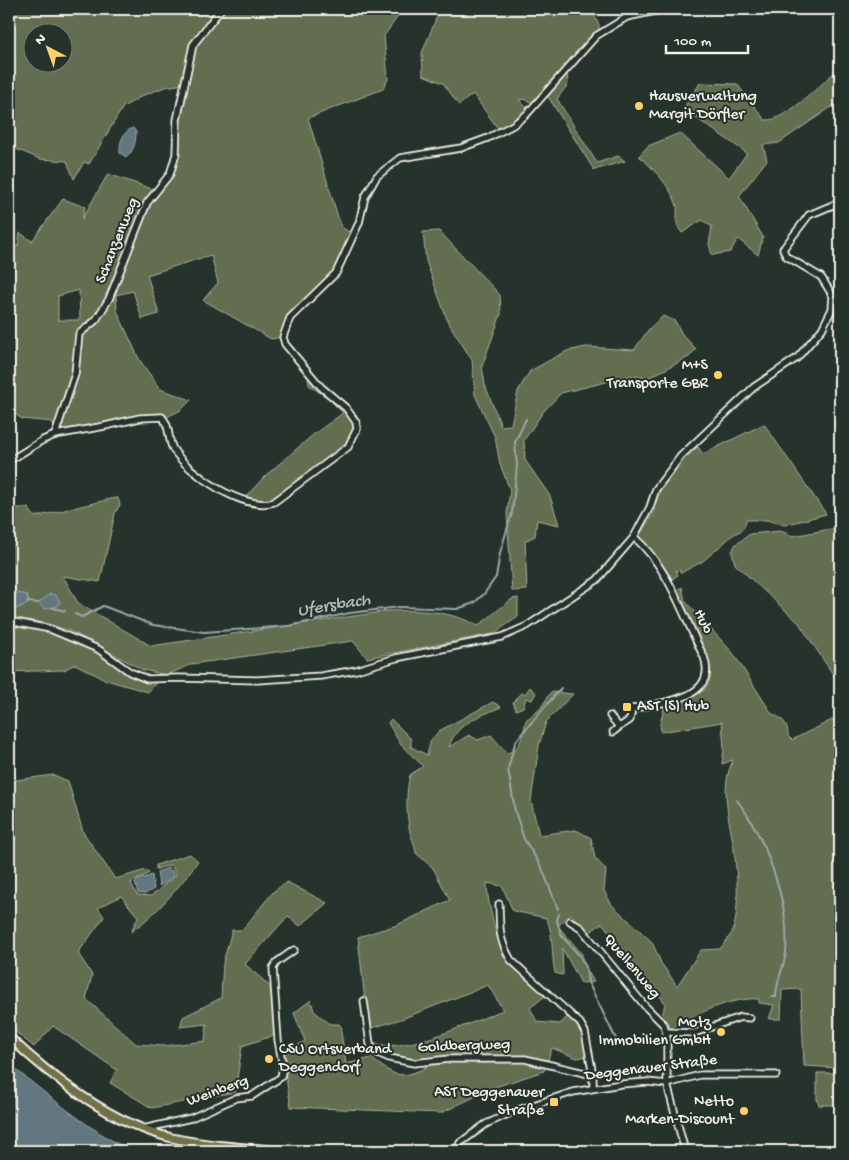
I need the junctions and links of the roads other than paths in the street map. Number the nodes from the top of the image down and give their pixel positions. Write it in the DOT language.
graph roads {
  1 [pos="222,9"];
  2 [pos="665,9"];
  3 [pos="840,202"];
  4 [pos="55,435"];
  5 [pos="9,461"];
  6 [pos="634,538"];
  7 [pos="9,621"];
  8 [pos="610,716"];
  9 [pos="619,727"];
  10 [pos="613,732"];
  11 [pos="499,904"];
  12 [pos="570,921"];
  13 [pos="294,950"];
  14 [pos="364,1001"];
  15 [pos="750,1018"];
  16 [pos="666,1032"];
  17 [pos="9,1037"];
  18 [pos="593,1074"];
  19 [pos="776,1075"];
  20 [pos="667,1084"];
  21 [pos="593,1088"];
  22 [pos="143,1129"];
  23 [pos="285,1151"];
  24 [pos="456,1151"];
  25 [pos="685,1151"];
  1 -- 4 [label="street, Schanzenweg"];
  2 -- 4 [label="street"];
  3 -- 6 [label="street"];
  4 -- 5 [label="street"];
  6 -- 7 [label="street"];
  6 -- 9 [label="street, Hub"];
  8 -- 9 [label="street"];
  9 -- 10 [label="street"];
  11 -- 18 [label="street"];
  12 -- 16 [label="street, Quellenweg"];
  13 -- 22 [label="street, Weinberg"];
  14 -- 18 [label="street, Goldbergweg"];
  15 -- 16 [label="street"];
  16 -- 20 [label="street"];
  17 -- 22 [label="main road"];
  18 -- 21 [label="street"];
  19 -- 20 [label="street, Deggenauer Straße"];
  20 -- 21 [label="street, Deggenauer Straße"];
  20 -- 25 [label="street"];
  21 -- 24 [label="street, Deggenauer Straße"];
  22 -- 23 [label="main road"];
}
